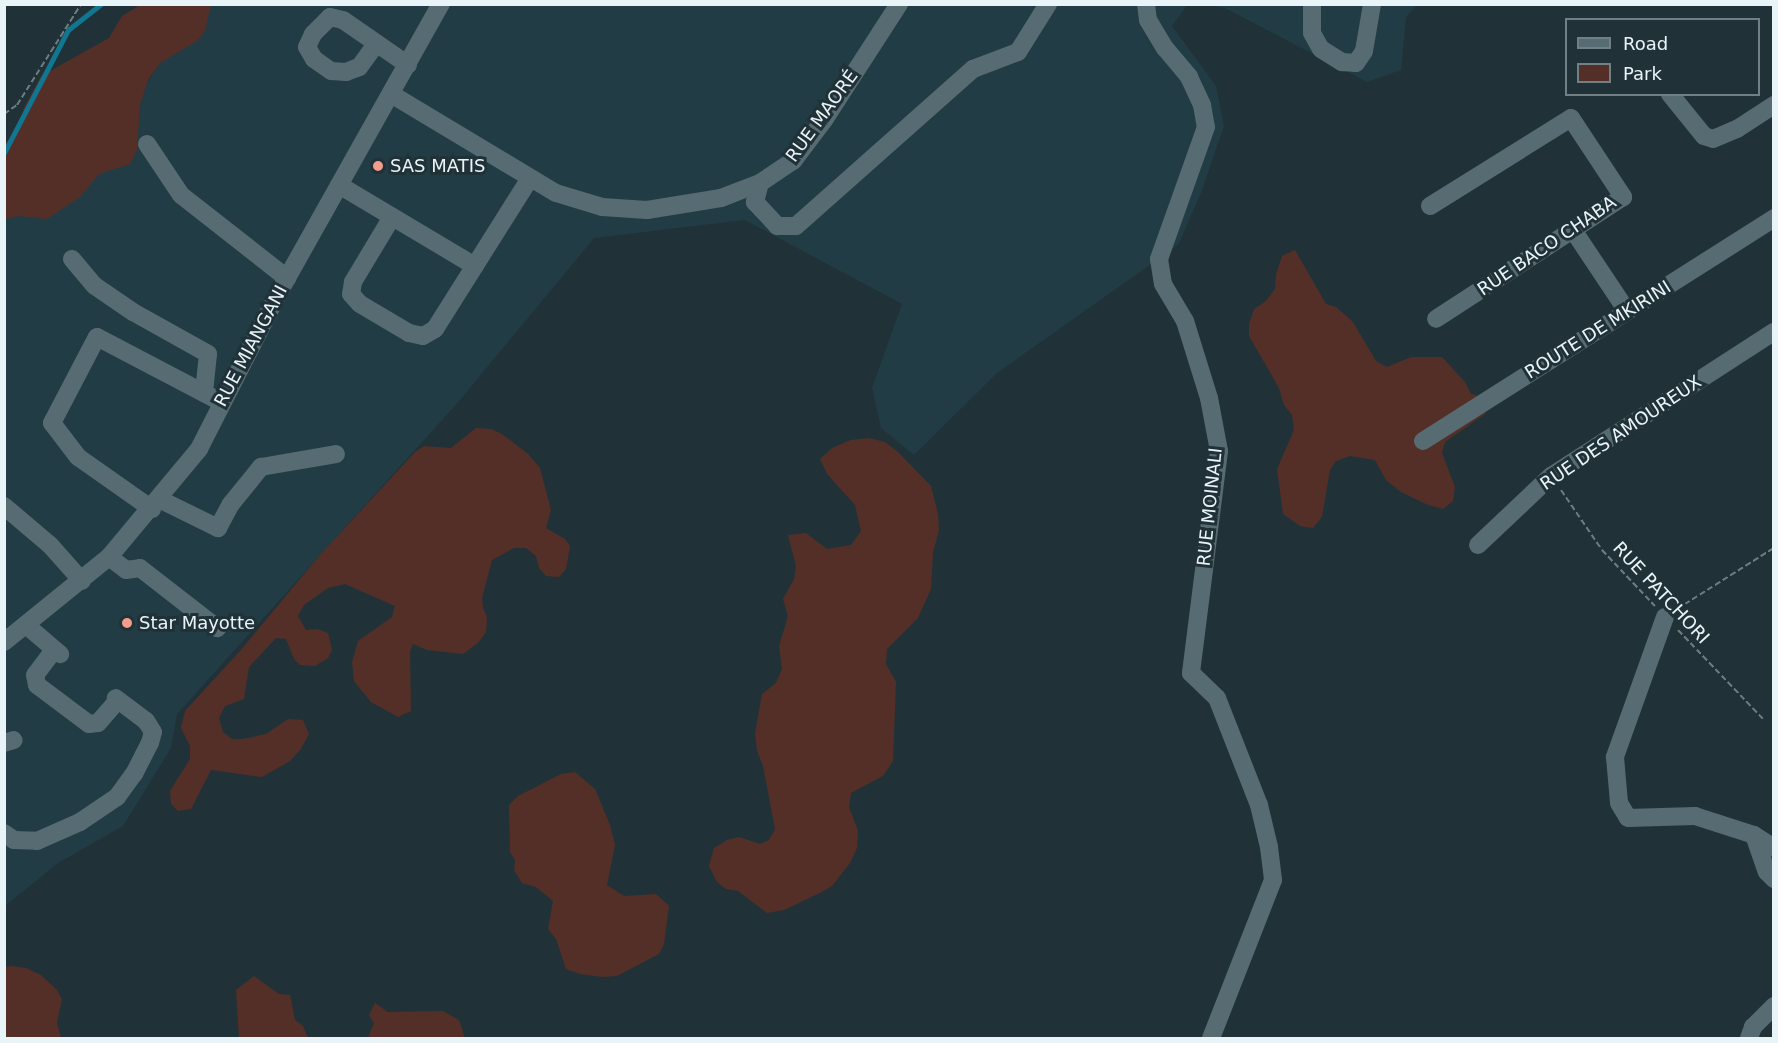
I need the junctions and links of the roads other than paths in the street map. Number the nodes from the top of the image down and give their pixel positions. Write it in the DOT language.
graph roads {
  1 [pos="441,4"];
  2 [pos="899,4"];
  3 [pos="1048,4"];
  4 [pos="1146,4"];
  5 [pos="1312,4"];
  6 [pos="1372,4"];
  7 [pos="376,44"];
  8 [pos="408,65"];
  9 [pos="391,94"];
  10 [pos="1672,96"];
  11 [pos="1773,105"];
  12 [pos="147,144"];
  13 [pos="530,178"];
  14 [pos="760,183"];
  15 [pos="339,185"];
  16 [pos="1430,206"];
  17 [pos="392,217"];
  18 [pos="1773,219"];
  19 [pos="1573,230"];
  20 [pos="72,259"];
  21 [pos="475,266"];
  22 [pos="287,278"];
  23 [pos="1627,311"];
  24 [pos="1436,319"];
  25 [pos="1773,332"];
  26 [pos="204,393"];
  27 [pos="221,402"];
  28 [pos="1423,441"];
  29 [pos="336,454"];
  30 [pos="155,504"];
  31 [pos="4,506"];
  32 [pos="1478,545"];
  33 [pos="109,557"];
  34 [pos="82,581"];
  35 [pos="1665,617"];
  36 [pos="26,625"];
  37 [pos="217,628"];
  38 [pos="4,642"];
  39 [pos="4,833"];
  40 [pos="1754,835"];
  41 [pos="1773,848"];
  42 [pos="1773,879"];
  43 [pos="1773,1006"];
  44 [pos="1211,1038"];
  45 [pos="1749,1038"];
  1 -- 8 [label="street, RUE MIANGANI"];
  2 -- 14 [label="street, RUE MAORÉ"];
  3 -- 14 [label="street"];
  4 -- 44 [label="street, RUE MOINALI"];
  5 -- 6 [label="street"];
  7 -- 8 [label="street"];
  8 -- 9 [label="street, RUE MIANGANI"];
  9 -- 13 [label="street, RUE MAORÉ"];
  9 -- 15 [label="street, RUE MIANGANI"];
  10 -- 11 [label="street"];
  12 -- 22 [label="street"];
  13 -- 14 [label="street, RUE MAORÉ"];
  13 -- 21 [label="street"];
  15 -- 17 [label="street"];
  15 -- 22 [label="street, RUE MIANGANI"];
  16 -- 19 [label="street, RUE BACO CHABA"];
  17 -- 21 [label="street"];
  17 -- 21 [label="street"];
  18 -- 23 [label="street, ROUTE DE MKIRINI"];
  19 -- 23 [label="street"];
  19 -- 24 [label="street, RUE BACO CHABA"];
  20 -- 26 [label="street"];
  22 -- 27 [label="street, RUE MIANGANI"];
  23 -- 28 [label="street, ROUTE DE MKIRINI"];
  25 -- 32 [label="street, RUE DES AMOUREUX"];
  26 -- 27 [label="street"];
  26 -- 30 [label="street"];
  27 -- 30 [label="street, RUE MIANGANI"];
  29 -- 30 [label="street"];
  30 -- 33 [label="street, RUE MIANGANI"];
  31 -- 34 [label="street"];
  33 -- 34 [label="street, RUE MIANGANI"];
  33 -- 37 [label="street"];
  34 -- 36 [label="street, RUE MIANGANI"];
  35 -- 40 [label="street"];
  36 -- 38 [label="street, RUE MIANGANI"];
  36 -- 39 [label="street"];
  40 -- 41 [label="street"];
  40 -- 42 [label="street"];
  43 -- 45 [label="street"];
}
